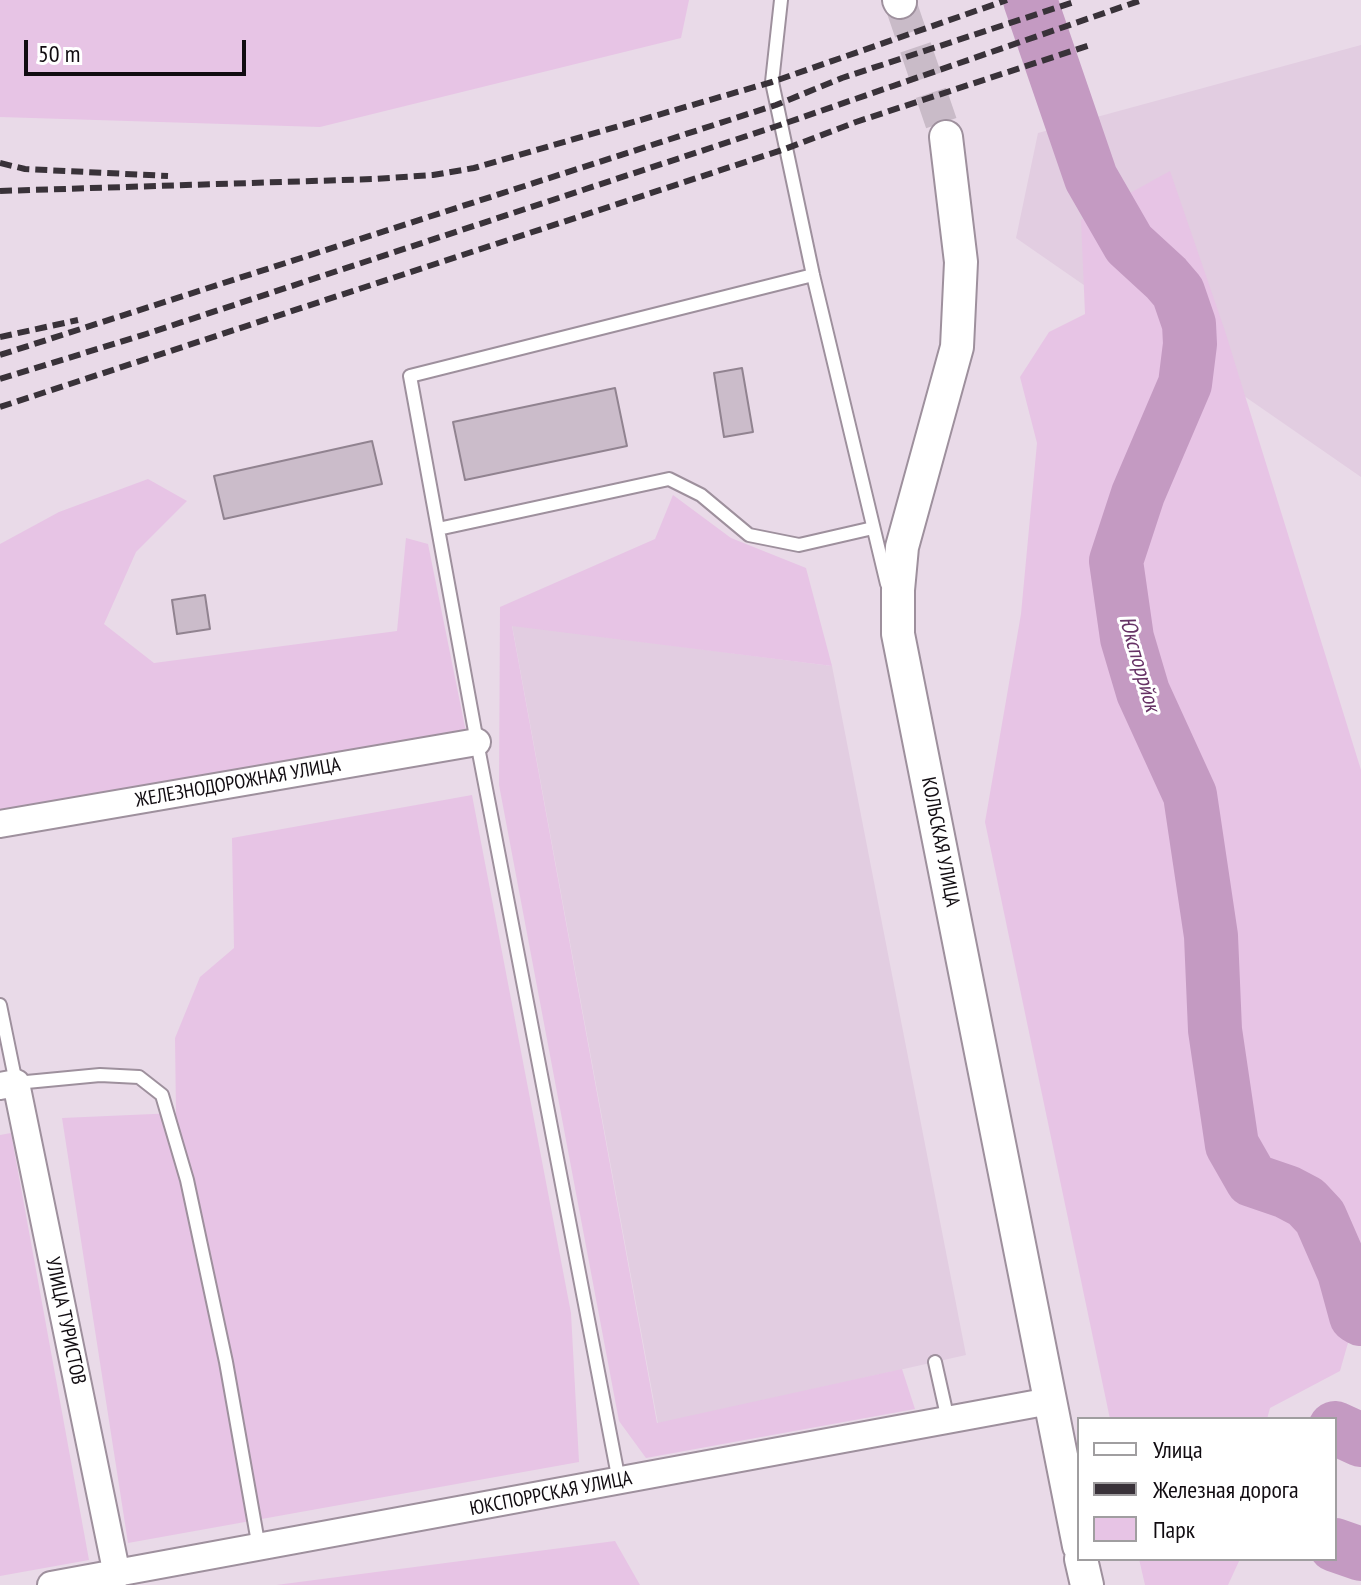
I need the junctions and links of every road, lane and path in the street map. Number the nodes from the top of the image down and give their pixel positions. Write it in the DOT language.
graph roads {
  1 [pos="781,0"];
  2 [pos="946,137"];
  3 [pos="813,275"];
  4 [pos="873,528"];
  5 [pos="438,529"];
  6 [pos="898,634"];
  7 [pos="477,742"];
  8 [pos="0,824"];
  9 [pos="0,1005"];
  10 [pos="8,1085"];
  11 [pos="935,1362"];
  12 [pos="1050,1401"];
  13 [pos="948,1420"];
  14 [pos="619,1481"];
  15 [pos="1077,1536"];
  16 [pos="259,1548"];
  17 [pos="1081,1561"];
  18 [pos="117,1575"];
  19 [pos="51,1585"];
  20 [pos="1087,1585"];
  1 -- 3 [label="lane"];
  2 -- 6 [label="street, КОЛЬСКАЯ УЛИЦА"];
  3 -- 4 [label="lane"];
  3 -- 5 [label="lane"];
  4 -- 5 [label="lane"];
  4 -- 6 [label="lane"];
  5 -- 7 [label="lane"];
  6 -- 12 [label="street, КОЛЬСКАЯ УЛИЦА"];
  7 -- 8 [label="street, ЖЕЛЕЗНОДОРОЖНАЯ УЛИЦА"];
  7 -- 14 [label="lane"];
  9 -- 10 [label="lane"];
  10 -- 16 [label="lane"];
  10 -- 18 [label="street, УЛИЦА ТУРИСТОВ"];
  11 -- 13 [label="lane"];
  12 -- 13 [label="street, ЮКСПОРРСКАЯ УЛИЦА"];
  12 -- 15 [label="street, КОЛЬСКАЯ УЛИЦА"];
  13 -- 14 [label="street, ЮКСПОРРСКАЯ УЛИЦА"];
  14 -- 16 [label="street, ЮКСПОРРСКАЯ УЛИЦА"];
  16 -- 18 [label="street, ЮКСПОРРСКАЯ УЛИЦА"];
  17 -- 20 [label="street"];
  18 -- 19 [label="street, ЮКСПОРРСКАЯ УЛИЦА"];
}
